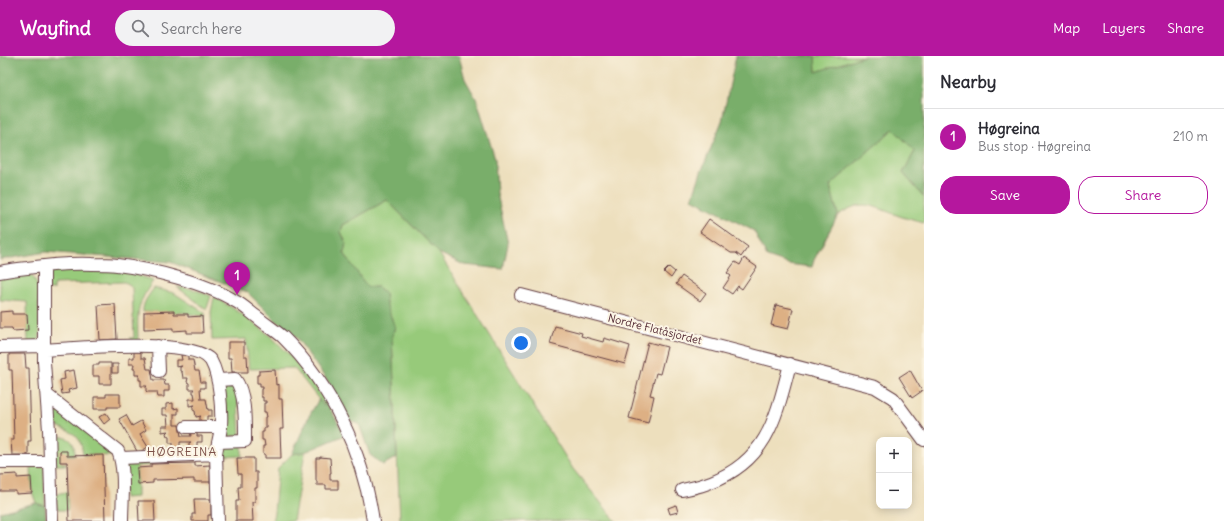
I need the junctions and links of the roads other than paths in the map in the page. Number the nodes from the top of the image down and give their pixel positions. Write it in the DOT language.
graph roads {
  1 [pos="44,266"];
  2 [pos="0,272"];
  3 [pos="521,295"];
  4 [pos="158,346"];
  5 [pos="0,347"];
  6 [pos="44,348"];
  7 [pos="790,364"];
  8 [pos="159,371"];
  9 [pos="219,380"];
  10 [pos="47,395"];
  11 [pos="186,427"];
  12 [pos="220,427"];
  13 [pos="924,440"];
  14 [pos="217,448"];
  15 [pos="121,458"];
  16 [pos="0,462"];
  17 [pos="50,462"];
  18 [pos="682,490"];
  19 [pos="52,521"];
  20 [pos="122,521"];
  21 [pos="218,521"];
  22 [pos="374,521"];
  1 -- 2 [label="street"];
  1 -- 6 [label="street"];
  1 -- 22 [label="street"];
  3 -- 7 [label="street, Nordre Flatåsjordet"];
  4 -- 6 [label="street"];
  4 -- 8 [label="street"];
  4 -- 9 [label="street"];
  5 -- 6 [label="street"];
  6 -- 10 [label="street"];
  7 -- 13 [label="street, Nordre Flatåsjordet"];
  7 -- 18 [label="street"];
  9 -- 12 [label="street"];
  9 -- 14 [label="street"];
  10 -- 15 [label="street"];
  10 -- 17 [label="street"];
  11 -- 12 [label="street"];
  12 -- 14 [label="street"];
  14 -- 15 [label="street"];
  14 -- 21 [label="street"];
  15 -- 20 [label="street"];
  16 -- 17 [label="street"];
  17 -- 19 [label="street"];
}
